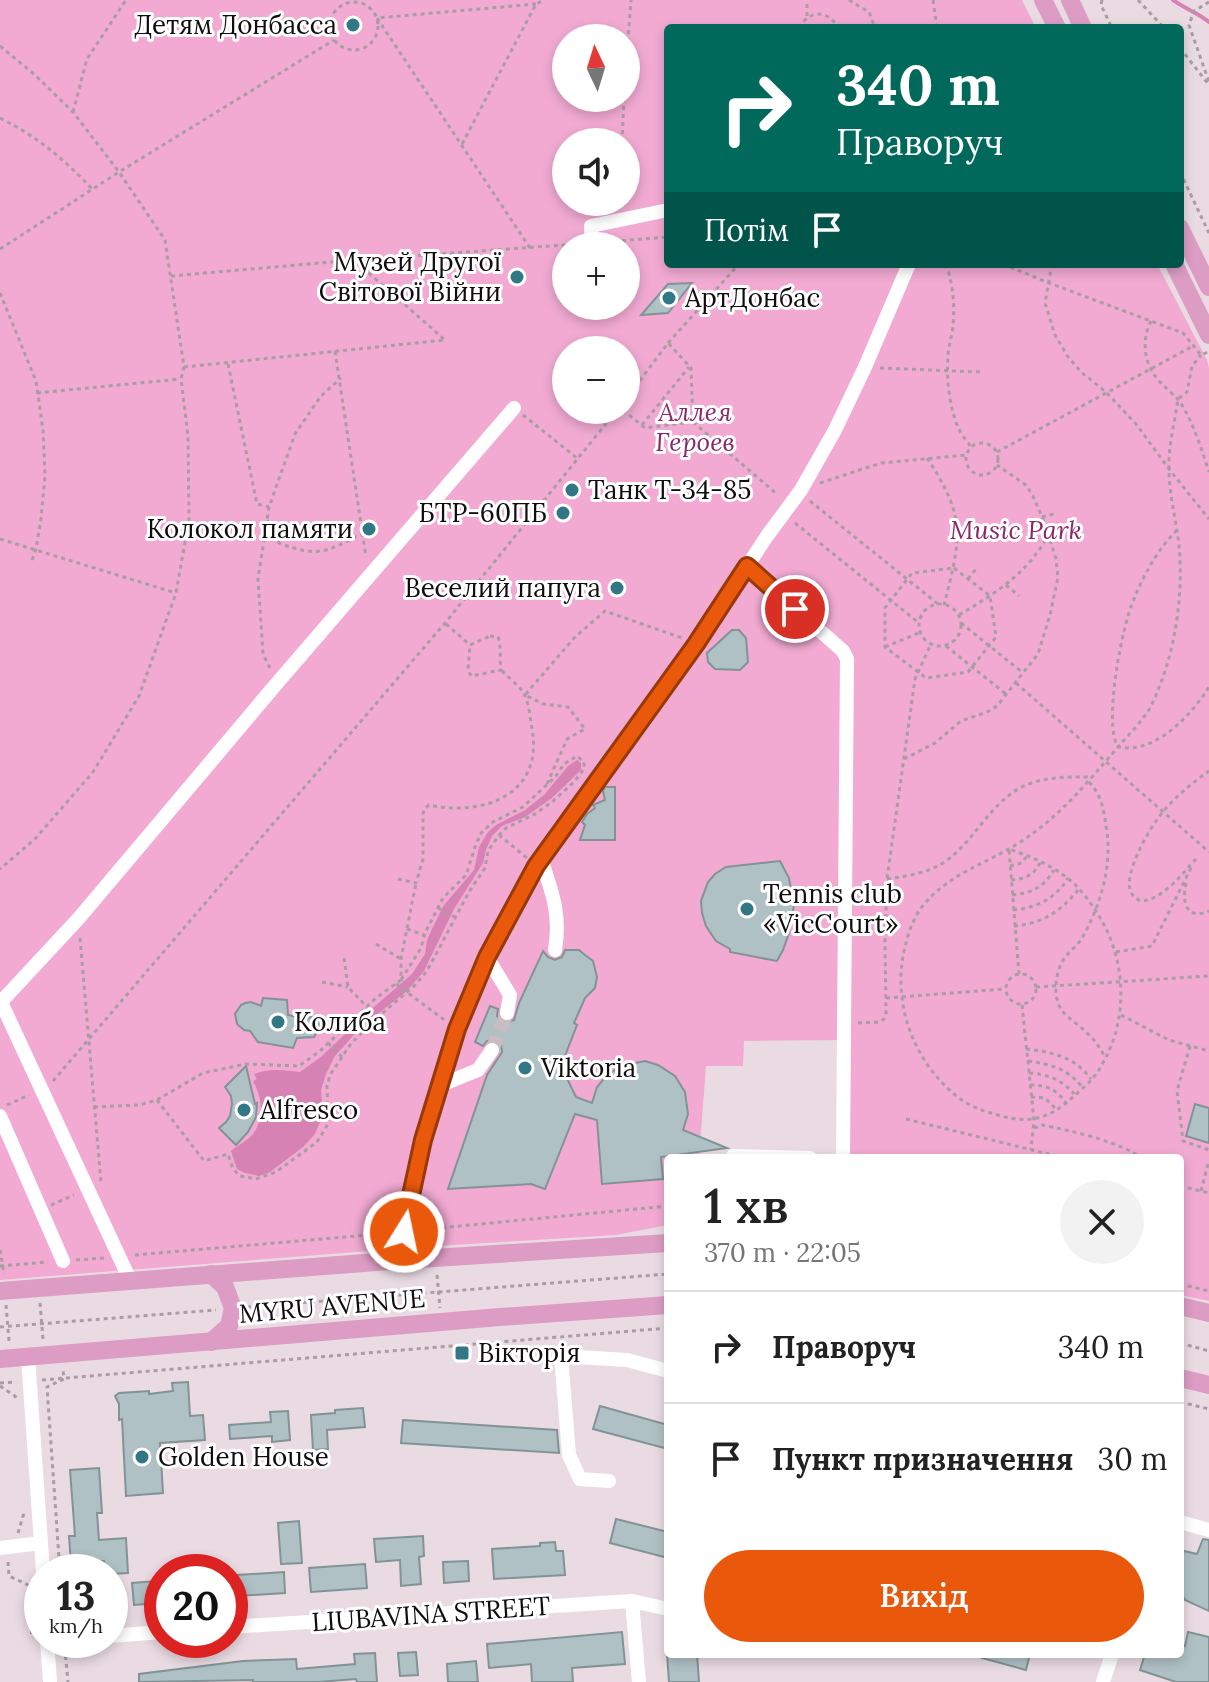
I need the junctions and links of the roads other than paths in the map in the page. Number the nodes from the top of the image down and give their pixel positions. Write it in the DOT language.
graph roads {
  1 [pos="1043,0"];
  2 [pos="1070,0"];
  3 [pos="1055,24"];
  4 [pos="1081,24"];
  5 [pos="664,211"];
  6 [pos="591,232"];
  7 [pos="1184,236"];
  8 [pos="907,268"];
  9 [pos="1175,268"];
  10 [pos="1209,287"];
  11 [pos="1201,340"];
  12 [pos="514,408"];
  13 [pos="747,566"];
  14 [pos="539,862"];
  15 [pos="555,950"];
  16 [pos="487,957"];
  17 [pos="1,1002"];
  18 [pos="507,1013"];
  19 [pos="492,1050"];
  20 [pos="441,1085"];
  21 [pos="0,1116"];
  22 [pos="843,1154"];
  23 [pos="664,1243"];
  24 [pos="403,1260"];
  25 [pos="63,1261"];
  26 [pos="211,1274"];
  27 [pos="130,1280"];
  28 [pos="2,1291"];
  29 [pos="664,1305"];
  30 [pos="1184,1307"];
  31 [pos="1209,1313"];
  32 [pos="211,1342"];
  33 [pos="28,1357"];
  34 [pos="0,1359"];
  35 [pos="664,1370"];
  36 [pos="1184,1379"];
  37 [pos="1209,1385"];
  38 [pos="609,1481"];
  39 [pos="1184,1523"];
  40 [pos="1209,1530"];
  41 [pos="41,1543"];
  42 [pos="0,1548"];
  43 [pos="42,1554"];
  44 [pos="632,1601"];
  45 [pos="664,1608"];
  46 [pos="248,1626"];
  47 [pos="48,1658"];
  48 [pos="1111,1658"];
  49 [pos="50,1682"];
  50 [pos="639,1682"];
  51 [pos="1103,1682"];
  1 -- 3 [label="main road"];
  2 -- 4 [label="main road"];
  5 -- 6 [label="street"];
  7 -- 10 [label="main road"];
  8 -- 13 [label="street"];
  9 -- 11 [label="main road"];
  12 -- 17 [label="street"];
  13 -- 14 [label="street"];
  13 -- 22 [label="street"];
  14 -- 15 [label="street"];
  14 -- 16 [label="street"];
  16 -- 18 [label="street"];
  16 -- 20 [label="street"];
  17 -- 27 [label="street"];
  19 -- 20 [label="street"];
  20 -- 24 [label="street"];
  21 -- 25 [label="street"];
  23 -- 24 [label="main road, MYRU AVENUE"];
  24 -- 26 [label="main road, MYRU AVENUE"];
  26 -- 27 [label="main road, MYRU AVENUE"];
  26 -- 32 [label="main road"];
  27 -- 28 [label="main road, MYRU AVENUE"];
  29 -- 32 [label="main road, MYRU AVENUE"];
  30 -- 31 [label="main road"];
  32 -- 33 [label="main road, MYRU AVENUE"];
  33 -- 34 [label="main road, MYRU AVENUE"];
  33 -- 41 [label="street"];
  35 -- 38 [label="street"];
  36 -- 37 [label="main road"];
  39 -- 40 [label="street"];
  41 -- 42 [label="street"];
  41 -- 43 [label="street"];
  44 -- 45 [label="street, LIUBAVINA STREET"];
  44 -- 46 [label="street, LIUBAVINA STREET"];
  44 -- 50 [label="street"];
  47 -- 49 [label="street"];
  48 -- 51 [label="street"];
}
